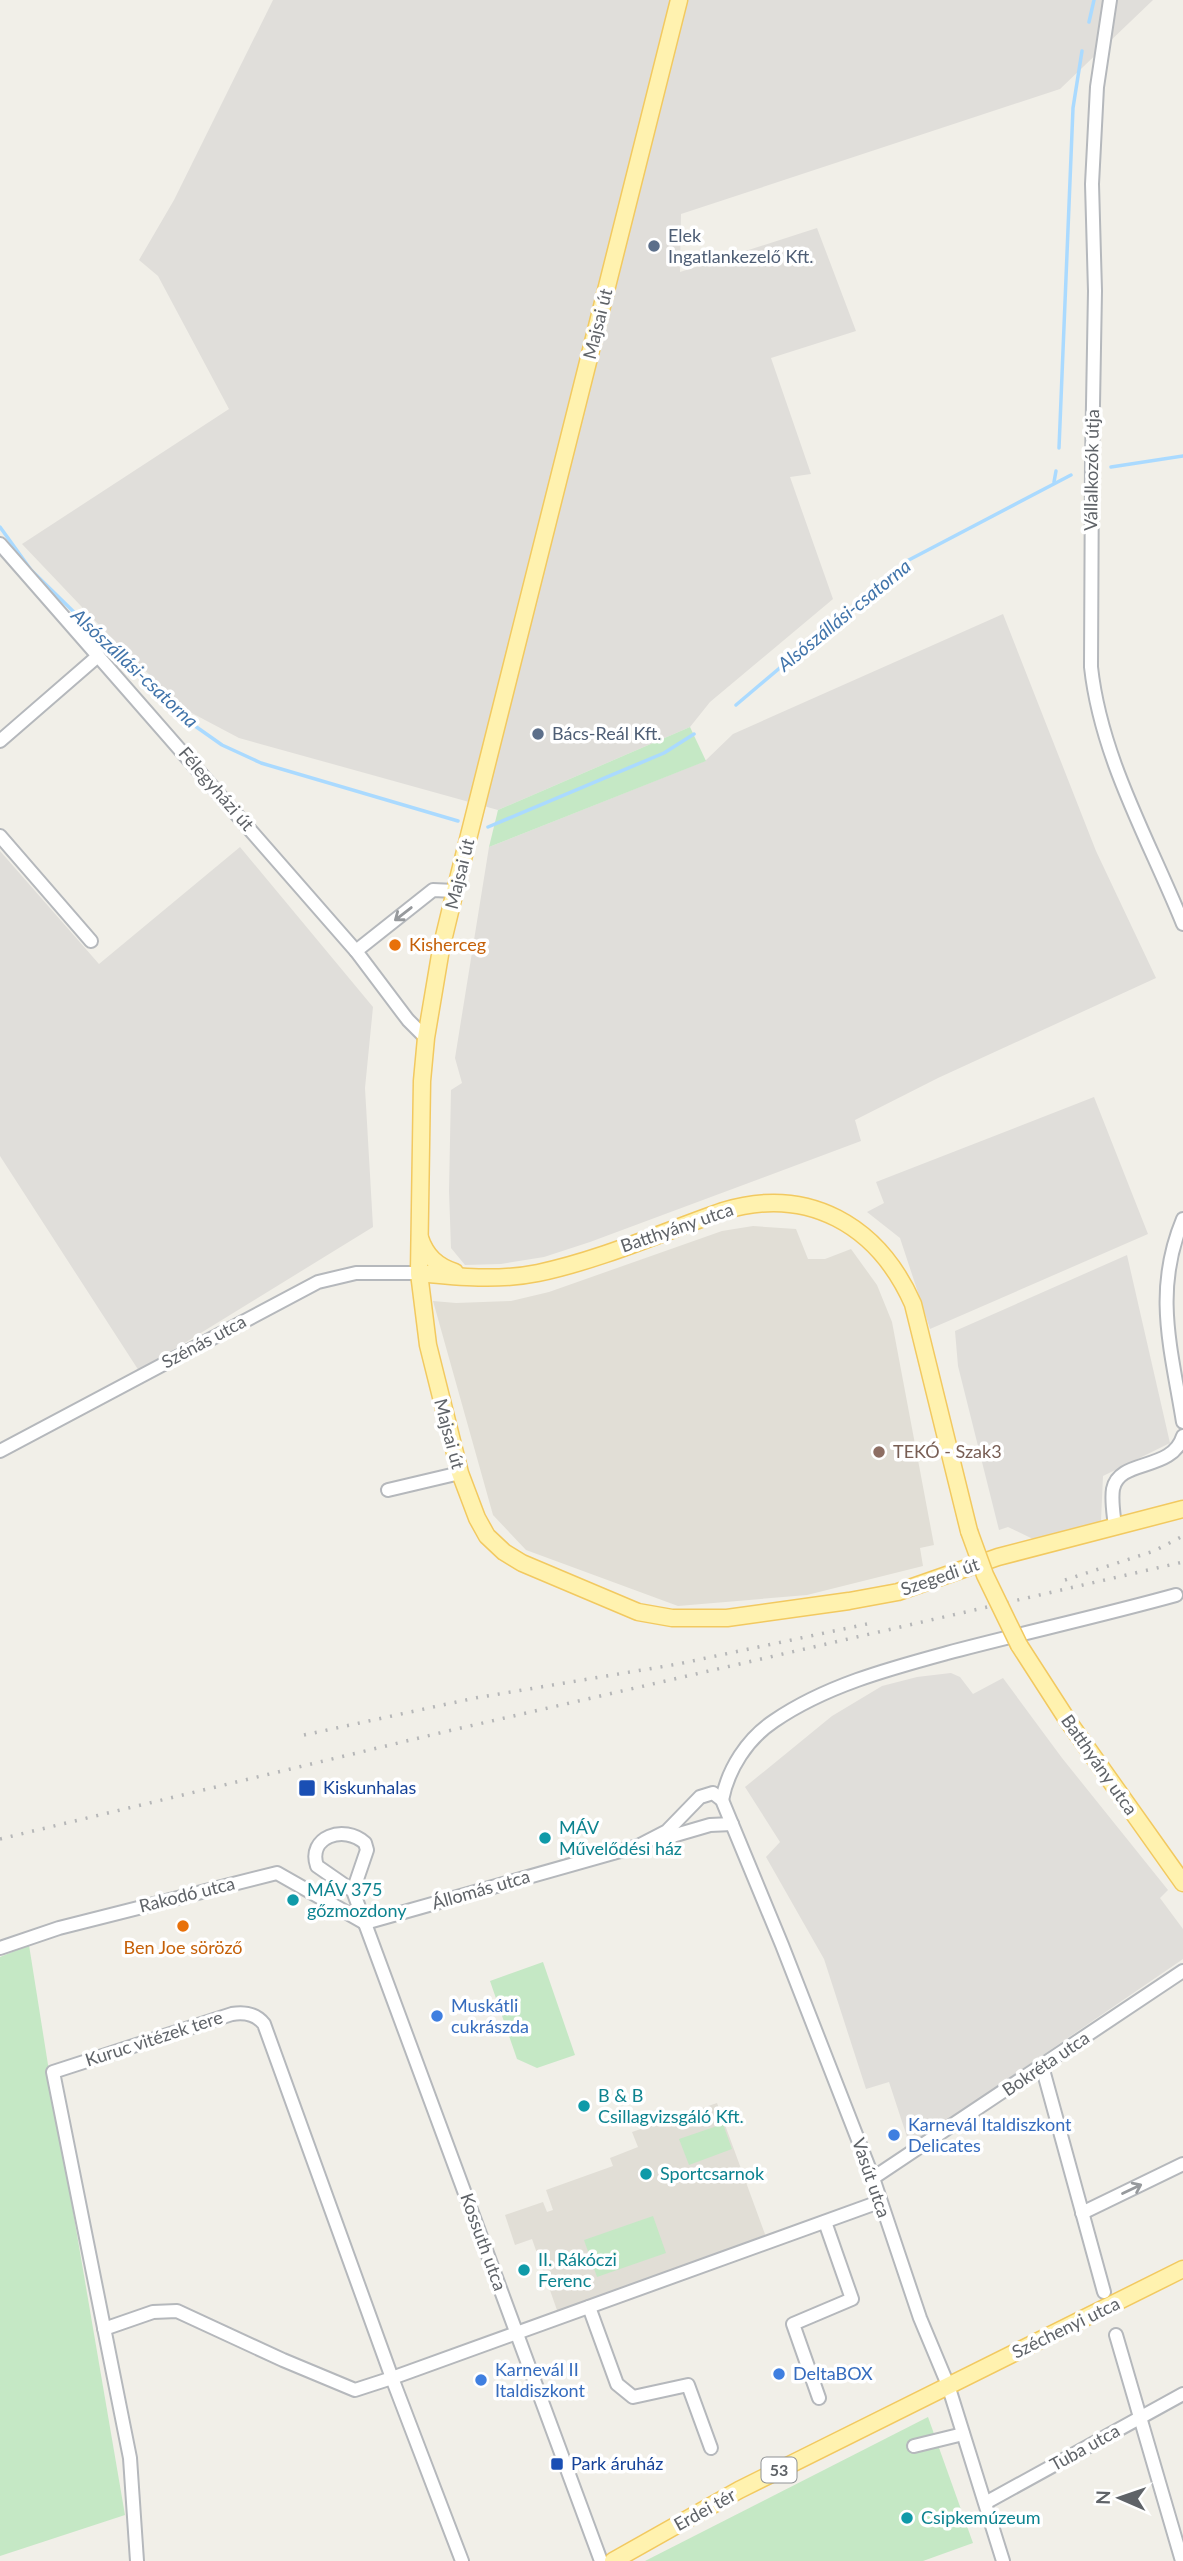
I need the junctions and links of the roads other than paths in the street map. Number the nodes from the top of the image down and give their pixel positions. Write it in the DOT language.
graph roads {
  1 [pos="679,0"];
  2 [pos="1110,0"];
  3 [pos="0,544"];
  4 [pos="98,656"];
  5 [pos="0,741"];
  6 [pos="0,836"];
  7 [pos="455,891"];
  8 [pos="1183,924"];
  9 [pos="91,941"];
  10 [pos="356,951"];
  11 [pos="426,1038"];
  12 [pos="1183,1219"];
  13 [pos="419,1234"];
  14 [pos="419,1273"];
  15 [pos="470,1278"];
  16 [pos="1183,1422"];
  17 [pos="1183,1436"];
  18 [pos="0,1451"];
  19 [pos="460,1473"];
  20 [pos="388,1490"];
  21 [pos="1183,1509"];
  22 [pos="1115,1527"];
  23 [pos="1176,1595"];
  24 [pos="692,1618"];
  25 [pos="722,1800"];
  26 [pos="732,1824"];
  27 [pos="638,1846"];
  28 [pos="1183,1883"];
  29 [pos="353,1891"];
  30 [pos="365,1923"];
  31 [pos="0,1948"];
  32 [pos="1183,1971"];
  33 [pos="1042,2066"];
  34 [pos="1183,2164"];
  35 [pos="873,2178"];
  36 [pos="879,2202"];
  37 [pos="1082,2213"];
  38 [pos="825,2222"];
  39 [pos="1183,2269"];
  40 [pos="1104,2292"];
  41 [pos="589,2307"];
  42 [pos="104,2329"];
  43 [pos="516,2334"];
  44 [pos="1116,2335"];
  45 [pos="392,2378"];
  46 [pos="948,2385"];
  47 [pos="1183,2395"];
  48 [pos="819,2398"];
  49 [pos="1140,2418"];
  50 [pos="963,2434"];
  51 [pos="914,2446"];
  52 [pos="711,2448"];
  53 [pos="987,2502"];
  54 [pos="138,2561"];
  55 [pos="461,2561"];
  56 [pos="601,2561"];
  57 [pos="613,2561"];
  58 [pos="1003,2561"];
  59 [pos="1182,2561"];
  1 -- 7 [label="main road, Majsai út"];
  2 -- 8 [label="street, Vállalkozók útja"];
  3 -- 4 [label="street, Félegyházi út"];
  4 -- 5 [label="street"];
  4 -- 10 [label="street, Félegyházi út"];
  6 -- 9 [label="street"];
  7 -- 10 [label="street, one-way"];
  7 -- 11 [label="main road, Majsai út"];
  10 -- 11 [label="street, Félegyházi út"];
  11 -- 13 [label="main road, Majsai út"];
  12 -- 16 [label="street"];
  13 -- 14 [label="main road, Majsai út"];
  13 -- 15 [label="main road"];
  14 -- 15 [label="main road, Batthyány utca"];
  14 -- 18 [label="street, Szénás utca"];
  14 -- 19 [label="main road, Majsai út"];
  15 -- 28 [label="main road, Batthyány utca, bridge"];
  17 -- 22 [label="street"];
  19 -- 20 [label="street"];
  19 -- 24 [label="main road, Majsai út"];
  21 -- 22 [label="main road, Szegedi út"];
  22 -- 24 [label="main road, Szegedi út"];
  23 -- 25 [label="street"];
  25 -- 26 [label="street, Vasút utca"];
  25 -- 27 [label="street, Állomás utca"];
  26 -- 27 [label="street, Állomás utca"];
  26 -- 35 [label="street, Vasút utca"];
  27 -- 30 [label="street, Állomás utca"];
  29 -- 29 [label="street"];
  29 -- 30 [label="street, Kossuth utca"];
  30 -- 31 [label="street, Rakodó utca"];
  30 -- 43 [label="street, Kossuth utca"];
  32 -- 33 [label="street, Bokréta utca"];
  33 -- 35 [label="street, Bokréta utca"];
  33 -- 37 [label="street"];
  37 -- 34 [label="street, one-way"];
  35 -- 36 [label="street, Vasút utca"];
  36 -- 38 [label="street"];
  36 -- 46 [label="street, Vasút utca"];
  37 -- 40 [label="street"];
  38 -- 41 [label="street"];
  38 -- 48 [label="street"];
  39 -- 46 [label="main road, Széchenyi utca / 53"];
  41 -- 43 [label="street"];
  41 -- 52 [label="street"];
  42 -- 45 [label="street"];
  42 -- 45 [label="street, Kuruc vitézek tere"];
  42 -- 54 [label="street, Kuruc vitézek tere"];
  43 -- 45 [label="street"];
  43 -- 56 [label="street, Kossuth utca"];
  44 -- 49 [label="street"];
  45 -- 55 [label="street, Kuruc vitézek tere"];
  46 -- 50 [label="street, Vasút utca"];
  46 -- 57 [label="main road, Erdei tér / 53"];
  47 -- 49 [label="street, Tuba utca"];
  49 -- 53 [label="street, Tuba utca"];
  49 -- 59 [label="street"];
  50 -- 51 [label="street"];
  50 -- 53 [label="street, Vasút utca"];
  53 -- 58 [label="street, Vasút utca"];
}
